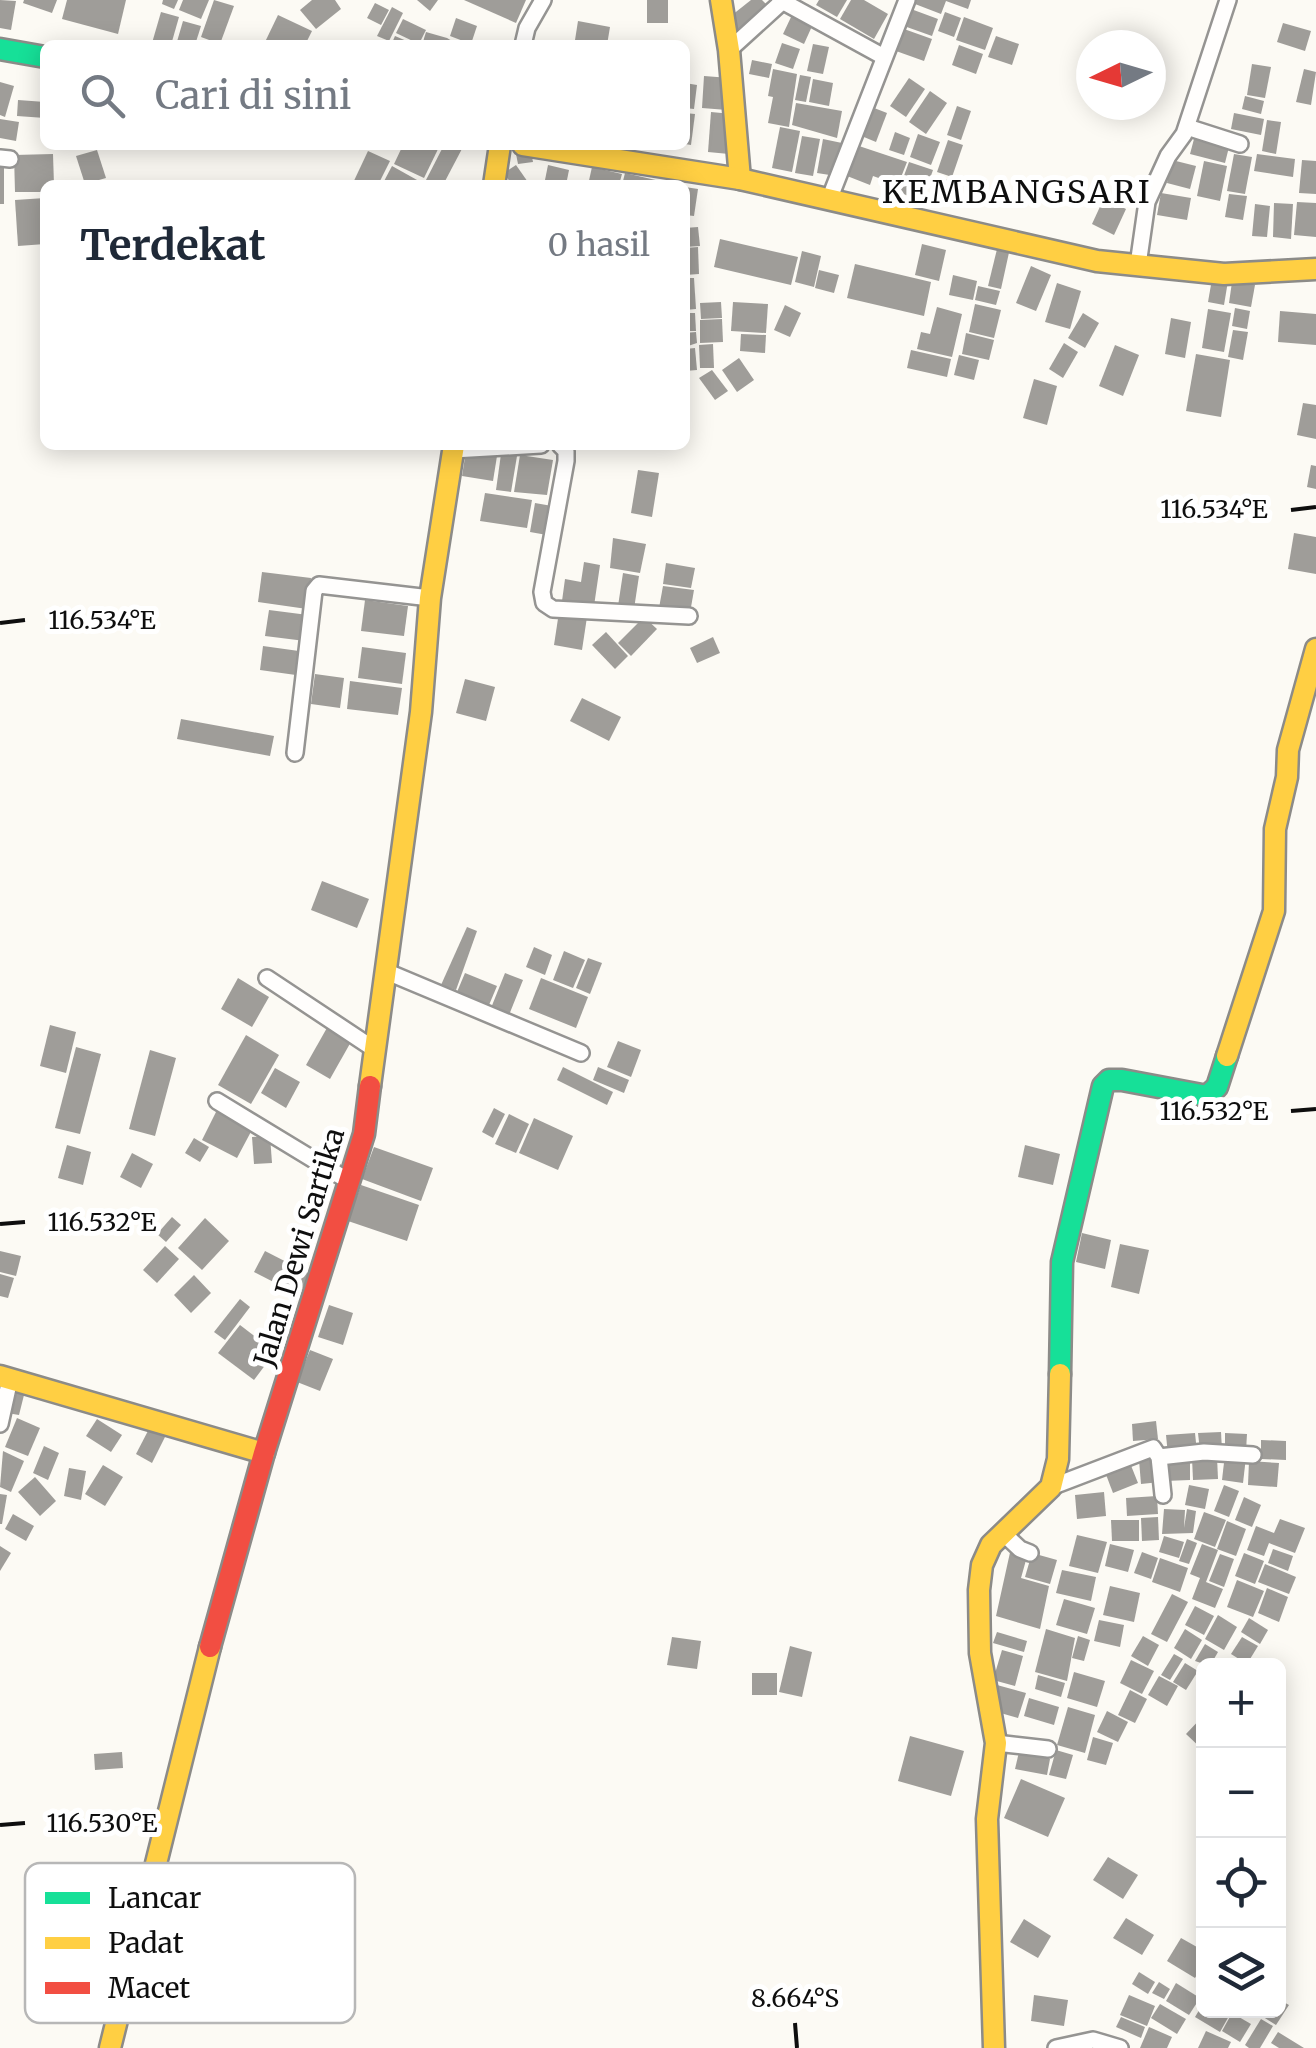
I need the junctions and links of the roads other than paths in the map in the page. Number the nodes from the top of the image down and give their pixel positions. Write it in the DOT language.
graph roads {
  1 [pos="543,0"];
  2 [pos="721,0"];
  3 [pos="907,0"];
  4 [pos="1228,0"];
  5 [pos="782,1"];
  6 [pos="523,40"];
  7 [pos="0,49"];
  8 [pos="729,50"];
  9 [pos="40,56"];
  10 [pos="884,57"];
  11 [pos="1186,127"];
  12 [pos="1240,144"];
  13 [pos="499,150"];
  14 [pos="555,150"];
  15 [pos="495,180"];
  16 [pos="740,180"];
  17 [pos="829,200"];
  18 [pos="1138,265"];
  19 [pos="1316,269"];
  20 [pos="453,450"];
  21 [pos="566,450"];
  22 [pos="430,598"];
  23 [pos="689,616"];
  24 [pos="1316,648"];
  25 [pos="295,753"];
  26 [pos="385,971"];
  27 [pos="267,978"];
  28 [pos="374,1049"];
  29 [pos="581,1054"];
  30 [pos="217,1101"];
  31 [pos="347,1180"];
  32 [pos="5,1378"];
  33 [pos="0,1424"];
  34 [pos="264,1452"];
  35 [pos="1253,1455"];
  36 [pos="1159,1457"];
  37 [pos="1051,1487"];
  38 [pos="1162,1494"];
  39 [pos="1002,1532"];
  40 [pos="1030,1553"];
  41 [pos="996,1743"];
  42 [pos="1048,1750"];
  43 [pos="156,1863"];
  44 [pos="116,2023"];
  45 [pos="110,2048"];
  46 [pos="994,2048"];
  47 [pos="1056,2048"];
  48 [pos="1120,2048"];
  1 -- 6 [label="street"];
  2 -- 8 [label="street"];
  3 -- 10 [label="street"];
  4 -- 11 [label="street"];
  5 -- 8 [label="street"];
  5 -- 10 [label="street"];
  7 -- 9 [label="street"];
  8 -- 16 [label="street"];
  10 -- 17 [label="street"];
  11 -- 12 [label="street"];
  11 -- 18 [label="street"];
  13 -- 15 [label="street"];
  14 -- 16 [label="street"];
  16 -- 17 [label="street"];
  17 -- 18 [label="street"];
  18 -- 19 [label="street"];
  20 -- 22 [label="street, Jalan Dewi Sartika"];
  21 -- 23 [label="street"];
  22 -- 25 [label="street"];
  22 -- 26 [label="street, Jalan Dewi Sartika"];
  24 -- 37 [label="street"];
  26 -- 28 [label="street, Jalan Dewi Sartika"];
  26 -- 29 [label="street"];
  27 -- 28 [label="street"];
  28 -- 31 [label="street, Jalan Dewi Sartika"];
  30 -- 31 [label="street"];
  31 -- 34 [label="street, Jalan Dewi Sartika"];
  32 -- 33 [label="street"];
  32 -- 34 [label="street"];
  34 -- 43 [label="street, Jalan Dewi Sartika"];
  35 -- 36 [label="street"];
  36 -- 37 [label="street"];
  36 -- 38 [label="street"];
  37 -- 39 [label="street"];
  39 -- 40 [label="street"];
  39 -- 41 [label="street"];
  41 -- 42 [label="street"];
  41 -- 46 [label="street"];
  44 -- 45 [label="street, Jalan Dewi Sartika"];
  47 -- 48 [label="street"];
}
